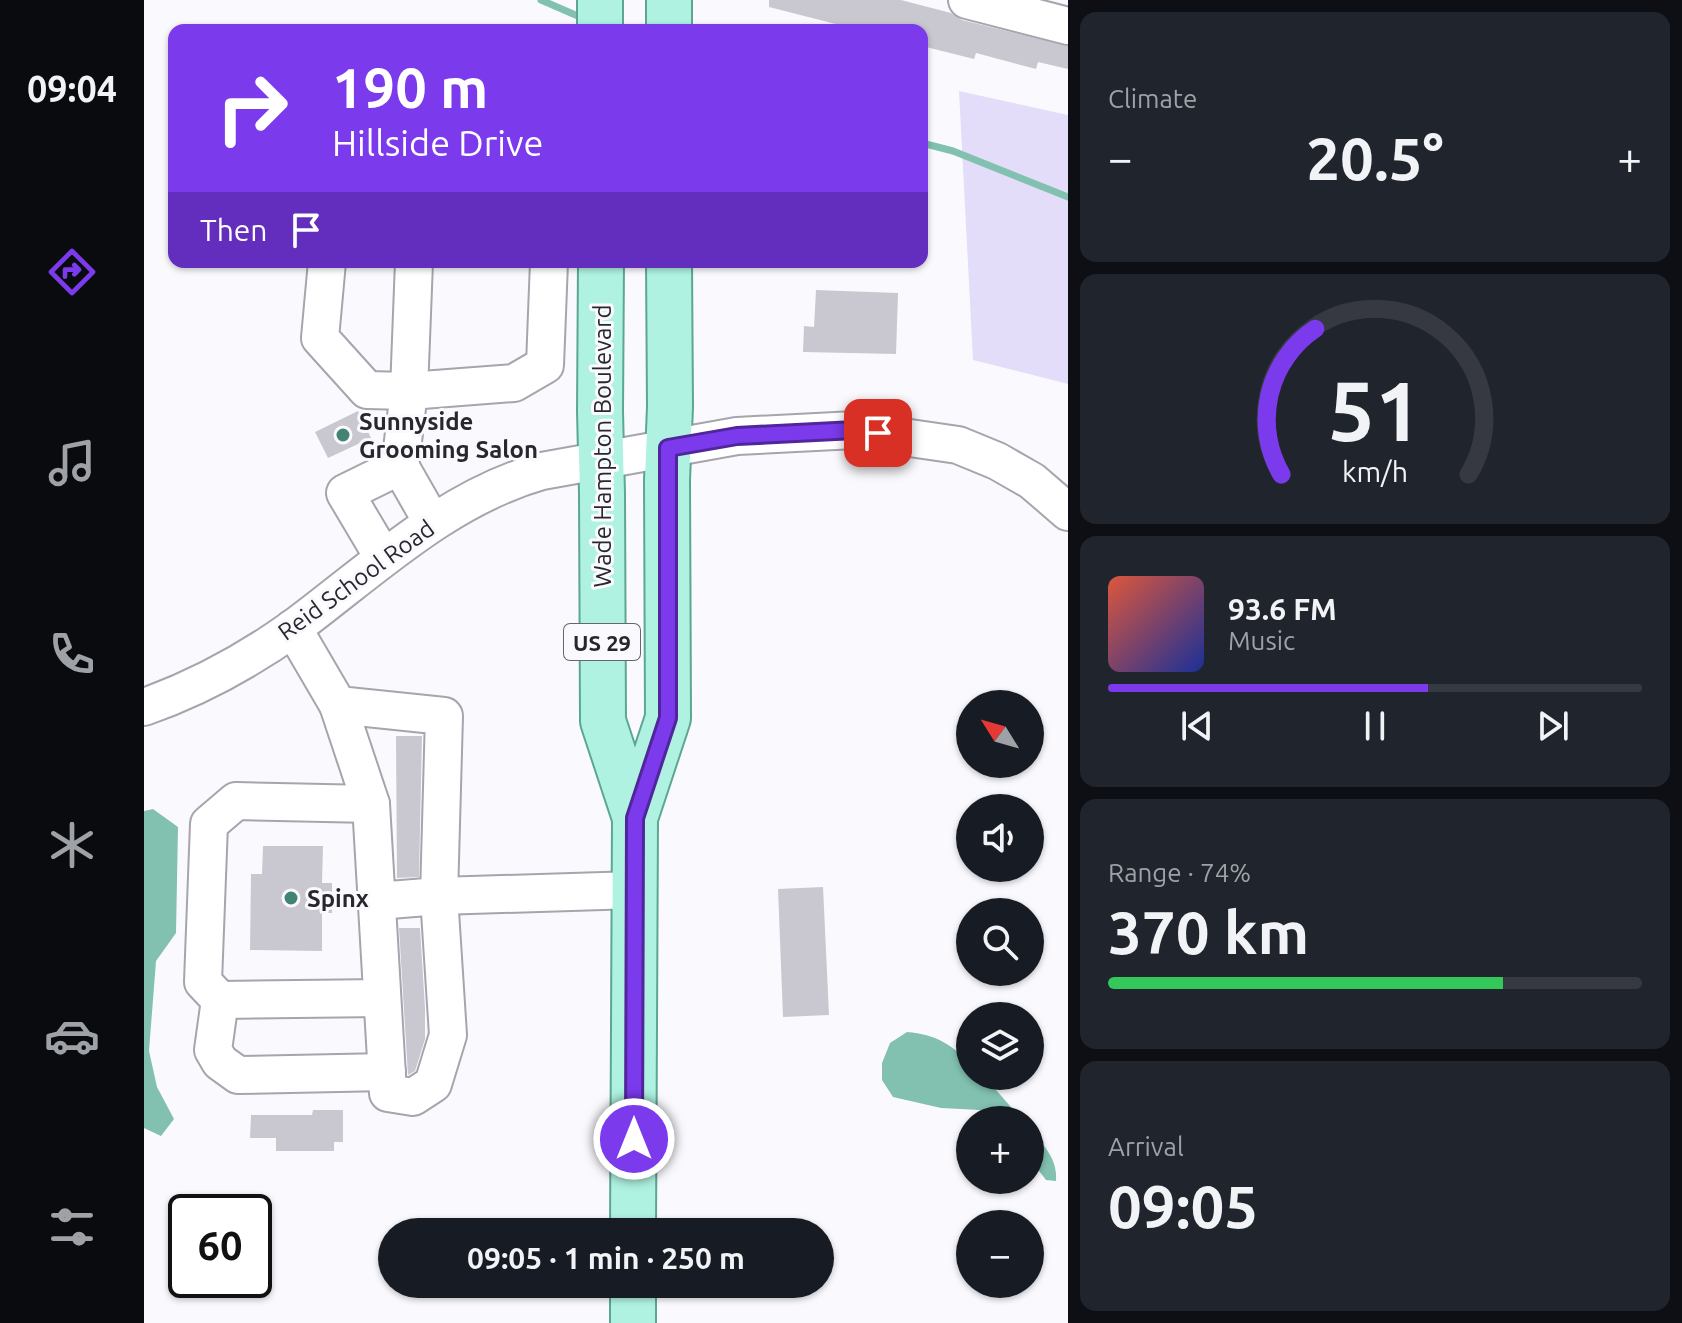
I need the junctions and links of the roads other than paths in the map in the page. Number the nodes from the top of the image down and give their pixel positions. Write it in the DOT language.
graph roads {
  1 [pos="600,0"];
  2 [pos="669,0"];
  3 [pos="967,0"];
  4 [pos="600,24"];
  5 [pos="669,24"];
  6 [pos="1068,26"];
  7 [pos="326,268"];
  8 [pos="414,268"];
  9 [pos="549,268"];
  10 [pos="601,268"];
  11 [pos="669,268"];
  12 [pos="409,391"];
  13 [pos="668,448"];
  14 [pos="601,460"];
  15 [pos="400,466"];
  16 [pos="1068,512"];
  17 [pos="432,522"];
  18 [pos="383,557"];
  19 [pos="293,628"];
  20 [pos="338,705"];
  21 [pos="144,707"];
  22 [pos="371,804"];
  23 [pos="635,818"];
  24 [pos="635,890"];
  25 [pos="439,896"];
  26 [pos="377,901"];
  27 [pos="382,998"];
  28 [pos="220,1000"];
  29 [pos="387,1072"];
  30 [pos="633,1218"];
  31 [pos="633,1298"];
  32 [pos="633,1323"];
  1 -- 4 [label="main road"];
  2 -- 5 [label="main road"];
  3 -- 6 [label="street"];
  7 -- 12 [label="street"];
  8 -- 12 [label="street"];
  9 -- 12 [label="street"];
  10 -- 14 [label="main road, Wade Hampton Boulevard / US 29"];
  11 -- 13 [label="main road, Wade Hampton Boulevard / US 29"];
  12 -- 15 [label="street"];
  13 -- 14 [label="street, Reid School Road"];
  13 -- 16 [label="street, Reid School Road"];
  13 -- 23 [label="main road, Wade Hampton Boulevard / US 29"];
  14 -- 17 [label="street, Reid School Road"];
  14 -- 23 [label="main road, Wade Hampton Boulevard / US 29"];
  15 -- 17 [label="street"];
  15 -- 18 [label="street"];
  17 -- 18 [label="street, Reid School Road"];
  18 -- 19 [label="street, Reid School Road"];
  19 -- 20 [label="street"];
  19 -- 21 [label="street, Reid School Road"];
  20 -- 22 [label="street"];
  20 -- 25 [label="street"];
  22 -- 26 [label="street"];
  22 -- 28 [label="street"];
  23 -- 24 [label="main road, Wade Hampton Boulevard / US 29"];
  24 -- 25 [label="street"];
  24 -- 30 [label="main road, Wade Hampton Boulevard / US 29"];
  25 -- 26 [label="street"];
  25 -- 29 [label="street"];
  26 -- 27 [label="street"];
  27 -- 28 [label="street"];
  27 -- 29 [label="street"];
  28 -- 29 [label="street"];
  31 -- 32 [label="main road"];
}
